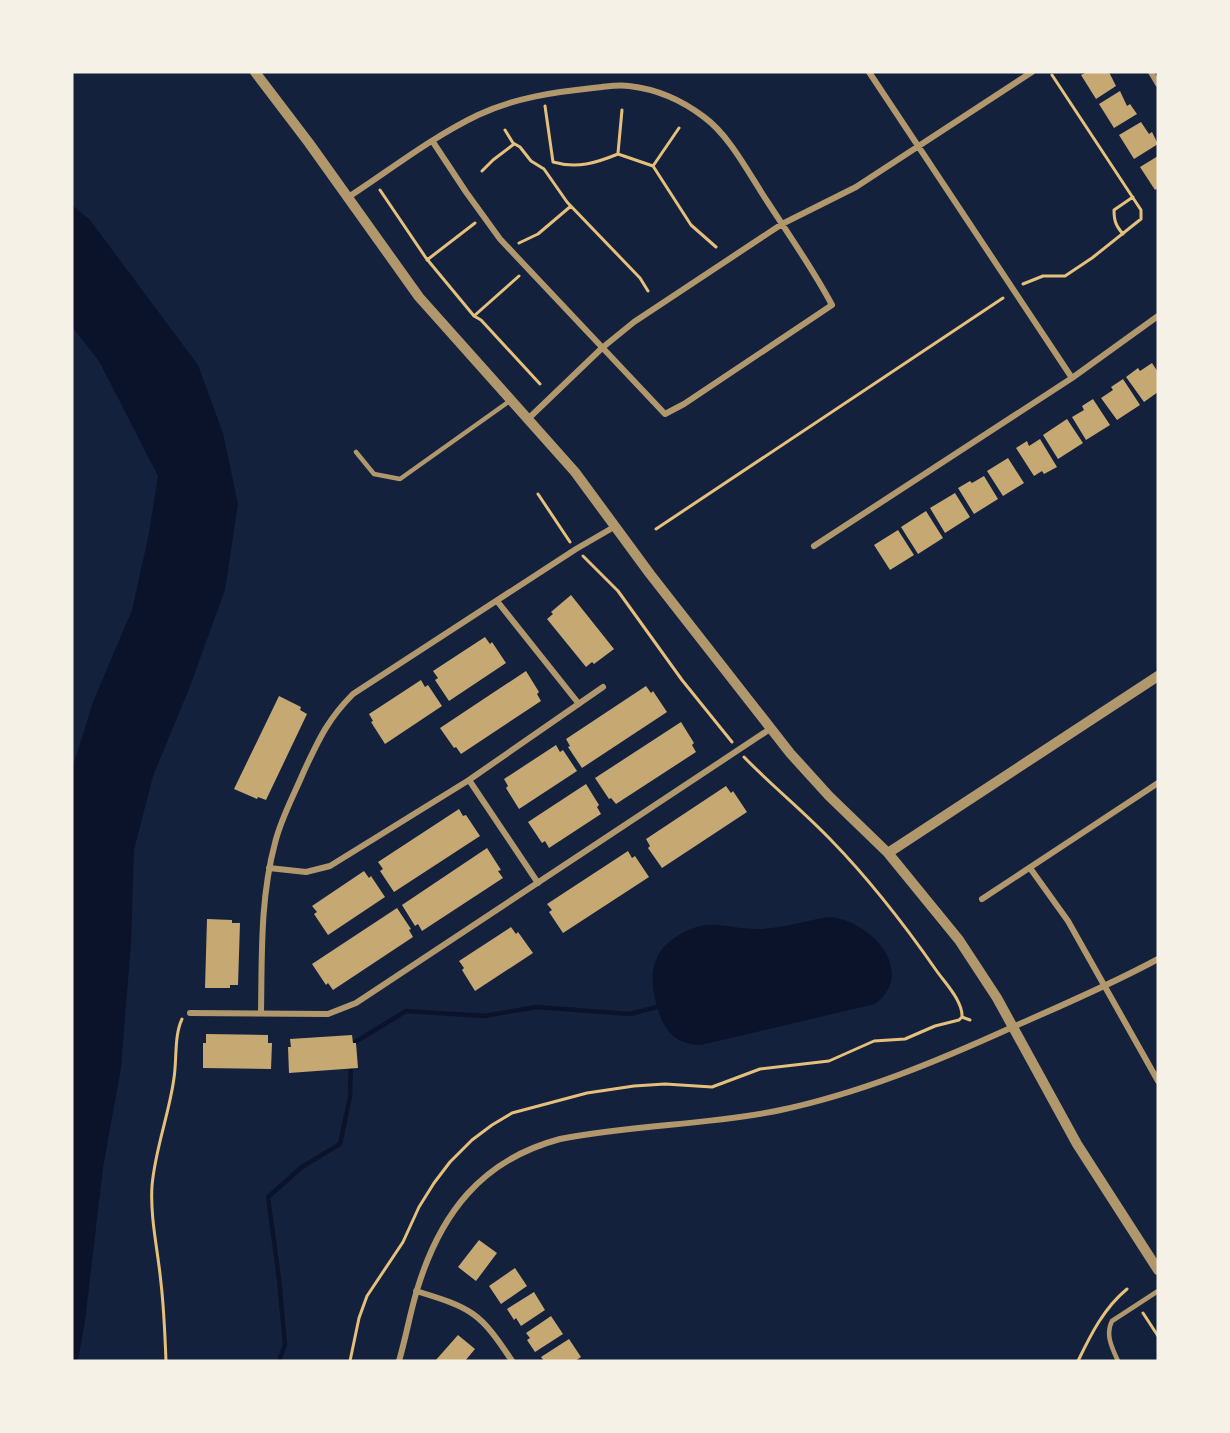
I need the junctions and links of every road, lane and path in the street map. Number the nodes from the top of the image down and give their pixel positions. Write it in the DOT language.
graph roads {
  1 [pos="255,72"];
  2 [pos="869,72"];
  3 [pos="1032,72"];
  4 [pos="1151,72"];
  5 [pos="1052,75"];
  6 [pos="1158,84"];
  7 [pos="544,106"];
  8 [pos="622,110"];
  9 [pos="679,128"];
  10 [pos="505,130"];
  11 [pos="433,142"];
  12 [pos="514,144"];
  13 [pos="919,146"];
  14 [pos="618,154"];
  15 [pos="653,166"];
  16 [pos="482,171"];
  17 [pos="380,190"];
  18 [pos="1133,197"];
  19 [pos="347,198"];
  20 [pos="571,206"];
  21 [pos="475,223"];
  22 [pos="782,224"];
  23 [pos="1123,234"];
  24 [pos="519,243"];
  25 [pos="716,247"];
  26 [pos="427,260"];
  27 [pos="519,276"];
  28 [pos="1023,284"];
  29 [pos="648,291"];
  30 [pos="1003,298"];
  31 [pos="474,316"];
  32 [pos="1158,316"];
  33 [pos="602,348"];
  34 [pos="1072,378"];
  35 [pos="540,384"];
  36 [pos="511,400"];
  37 [pos="528,419"];
  38 [pos="356,452"];
  39 [pos="538,494"];
  40 [pos="614,527"];
  41 [pos="656,529"];
  42 [pos="565,537"];
  43 [pos="814,546"];
  44 [pos="584,557"];
  45 [pos="497,601"];
  46 [pos="1158,676"];
  47 [pos="603,687"];
  48 [pos="579,704"];
  49 [pos="770,729"];
  50 [pos="728,736"];
  51 [pos="744,757"];
  52 [pos="469,780"];
  53 [pos="1158,783"];
  54 [pos="888,853"];
  55 [pos="1030,867"];
  56 [pos="270,868"];
  57 [pos="538,883"];
  58 [pos="982,899"];
  59 [pos="1158,959"];
  60 [pos="1106,986"];
  61 [pos="190,1013"];
  62 [pos="261,1013"];
  63 [pos="962,1017"];
  64 [pos="970,1020"];
  65 [pos="1014,1027"];
  66 [pos="1158,1081"];
  67 [pos="1158,1270"];
  68 [pos="416,1291"];
  69 [pos="1158,1291"];
  70 [pos="1143,1313"];
  71 [pos="1158,1336"];
  72 [pos="166,1361"];
  73 [pos="350,1361"];
  74 [pos="399,1361"];
  75 [pos="512,1361"];
  76 [pos="1118,1361"];
  1 -- 19 [label="street"];
  2 -- 13 [label="street"];
  3 -- 13 [label="street"];
  4 -- 6 [label="street"];
  5 -- 18 [label="path"];
  7 -- 14 [label="path"];
  8 -- 14 [label="path"];
  9 -- 15 [label="path"];
  10 -- 12 [label="path"];
  11 -- 19 [label="street"];
  11 -- 22 [label="street"];
  11 -- 33 [label="street"];
  12 -- 16 [label="path"];
  12 -- 20 [label="path"];
  13 -- 22 [label="street"];
  13 -- 34 [label="street"];
  14 -- 15 [label="path"];
  15 -- 25 [label="path"];
  17 -- 26 [label="path"];
  18 -- 23 [label="path"];
  18 -- 23 [label="path"];
  19 -- 36 [label="street"];
  20 -- 24 [label="path"];
  20 -- 29 [label="path"];
  21 -- 26 [label="path"];
  22 -- 33 [label="street"];
  22 -- 33 [label="street"];
  23 -- 28 [label="path"];
  26 -- 31 [label="path"];
  27 -- 31 [label="path"];
  30 -- 41 [label="path"];
  31 -- 35 [label="path"];
  32 -- 34 [label="street"];
  33 -- 37 [label="street"];
  34 -- 43 [label="street"];
  36 -- 37 [label="street"];
  36 -- 38 [label="lane"];
  37 -- 40 [label="street"];
  39 -- 42 [label="path"];
  40 -- 45 [label="street"];
  40 -- 49 [label="street"];
  44 -- 50 [label="path"];
  45 -- 48 [label="street"];
  45 -- 56 [label="street"];
  46 -- 54 [label="street"];
  47 -- 48 [label="street"];
  48 -- 52 [label="street"];
  49 -- 54 [label="street"];
  49 -- 57 [label="street"];
  51 -- 63 [label="path"];
  52 -- 56 [label="street"];
  52 -- 57 [label="street"];
  53 -- 55 [label="street"];
  54 -- 65 [label="street"];
  55 -- 58 [label="street"];
  55 -- 60 [label="street"];
  56 -- 62 [label="street"];
  57 -- 62 [label="street"];
  59 -- 60 [label="street"];
  60 -- 65 [label="street"];
  60 -- 66 [label="street"];
  61 -- 62 [label="street"];
  61 -- 72 [label="path"];
  63 -- 64 [label="path"];
  63 -- 73 [label="path"];
  65 -- 67 [label="street"];
  65 -- 68 [label="street"];
  68 -- 74 [label="street"];
  68 -- 75 [label="street"];
  69 -- 76 [label="lane"];
  70 -- 71 [label="path"];
}
